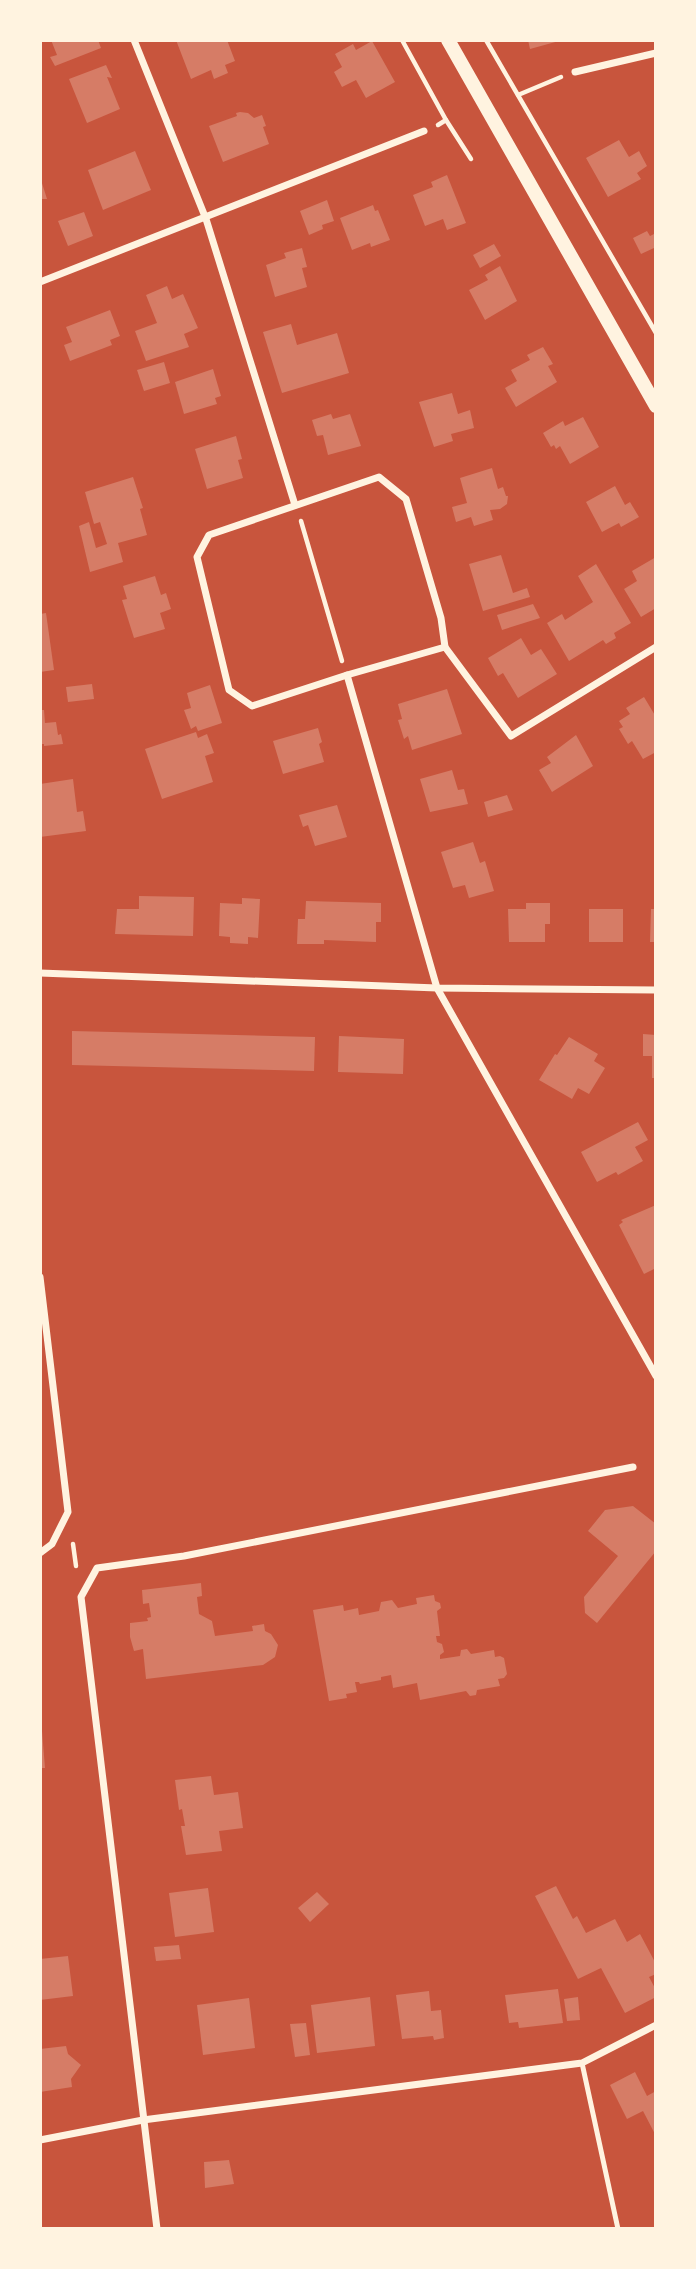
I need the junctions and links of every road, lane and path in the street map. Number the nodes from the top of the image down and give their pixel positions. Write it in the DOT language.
graph roads {
  1 [pos="134,40"];
  2 [pos="402,40"];
  3 [pos="448,40"];
  4 [pos="486,40"];
  5 [pos="656,53"];
  6 [pos="575,72"];
  7 [pos="518,95"];
  8 [pos="446,120"];
  9 [pos="424,131"];
  10 [pos="471,159"];
  11 [pos="205,219"];
  12 [pos="40,282"];
  13 [pos="656,333"];
  14 [pos="656,406"];
  15 [pos="295,505"];
  16 [pos="445,647"];
  17 [pos="656,647"];
  18 [pos="347,674"];
  19 [pos="40,973"];
  20 [pos="437,988"];
  21 [pos="656,990"];
  22 [pos="40,1277"];
  23 [pos="656,1376"];
  24 [pos="633,1467"];
  25 [pos="68,1512"];
  26 [pos="40,1553"];
  27 [pos="81,1597"];
  28 [pos="656,2025"];
  29 [pos="582,2063"];
  30 [pos="143,2120"];
  31 [pos="40,2140"];
  32 [pos="157,2229"];
  33 [pos="618,2229"];
  1 -- 11 [label="street"];
  2 -- 8 [label="path"];
  3 -- 14 [label="main road"];
  4 -- 7 [label="path"];
  5 -- 6 [label="street"];
  6 -- 7 [label="path"];
  7 -- 13 [label="path"];
  8 -- 9 [label="path"];
  8 -- 10 [label="path"];
  9 -- 11 [label="street"];
  11 -- 12 [label="street"];
  11 -- 15 [label="street"];
  15 -- 16 [label="street"];
  15 -- 18 [label="path"];
  15 -- 18 [label="street"];
  16 -- 17 [label="street"];
  16 -- 18 [label="street"];
  18 -- 20 [label="street"];
  19 -- 20 [label="street"];
  20 -- 21 [label="street"];
  20 -- 23 [label="street"];
  22 -- 25 [label="street"];
  24 -- 27 [label="street"];
  25 -- 26 [label="street"];
  25 -- 27 [label="path"];
  27 -- 30 [label="street"];
  28 -- 29 [label="street"];
  29 -- 30 [label="street"];
  29 -- 33 [label="lane"];
  30 -- 31 [label="street"];
  30 -- 32 [label="street"];
}
